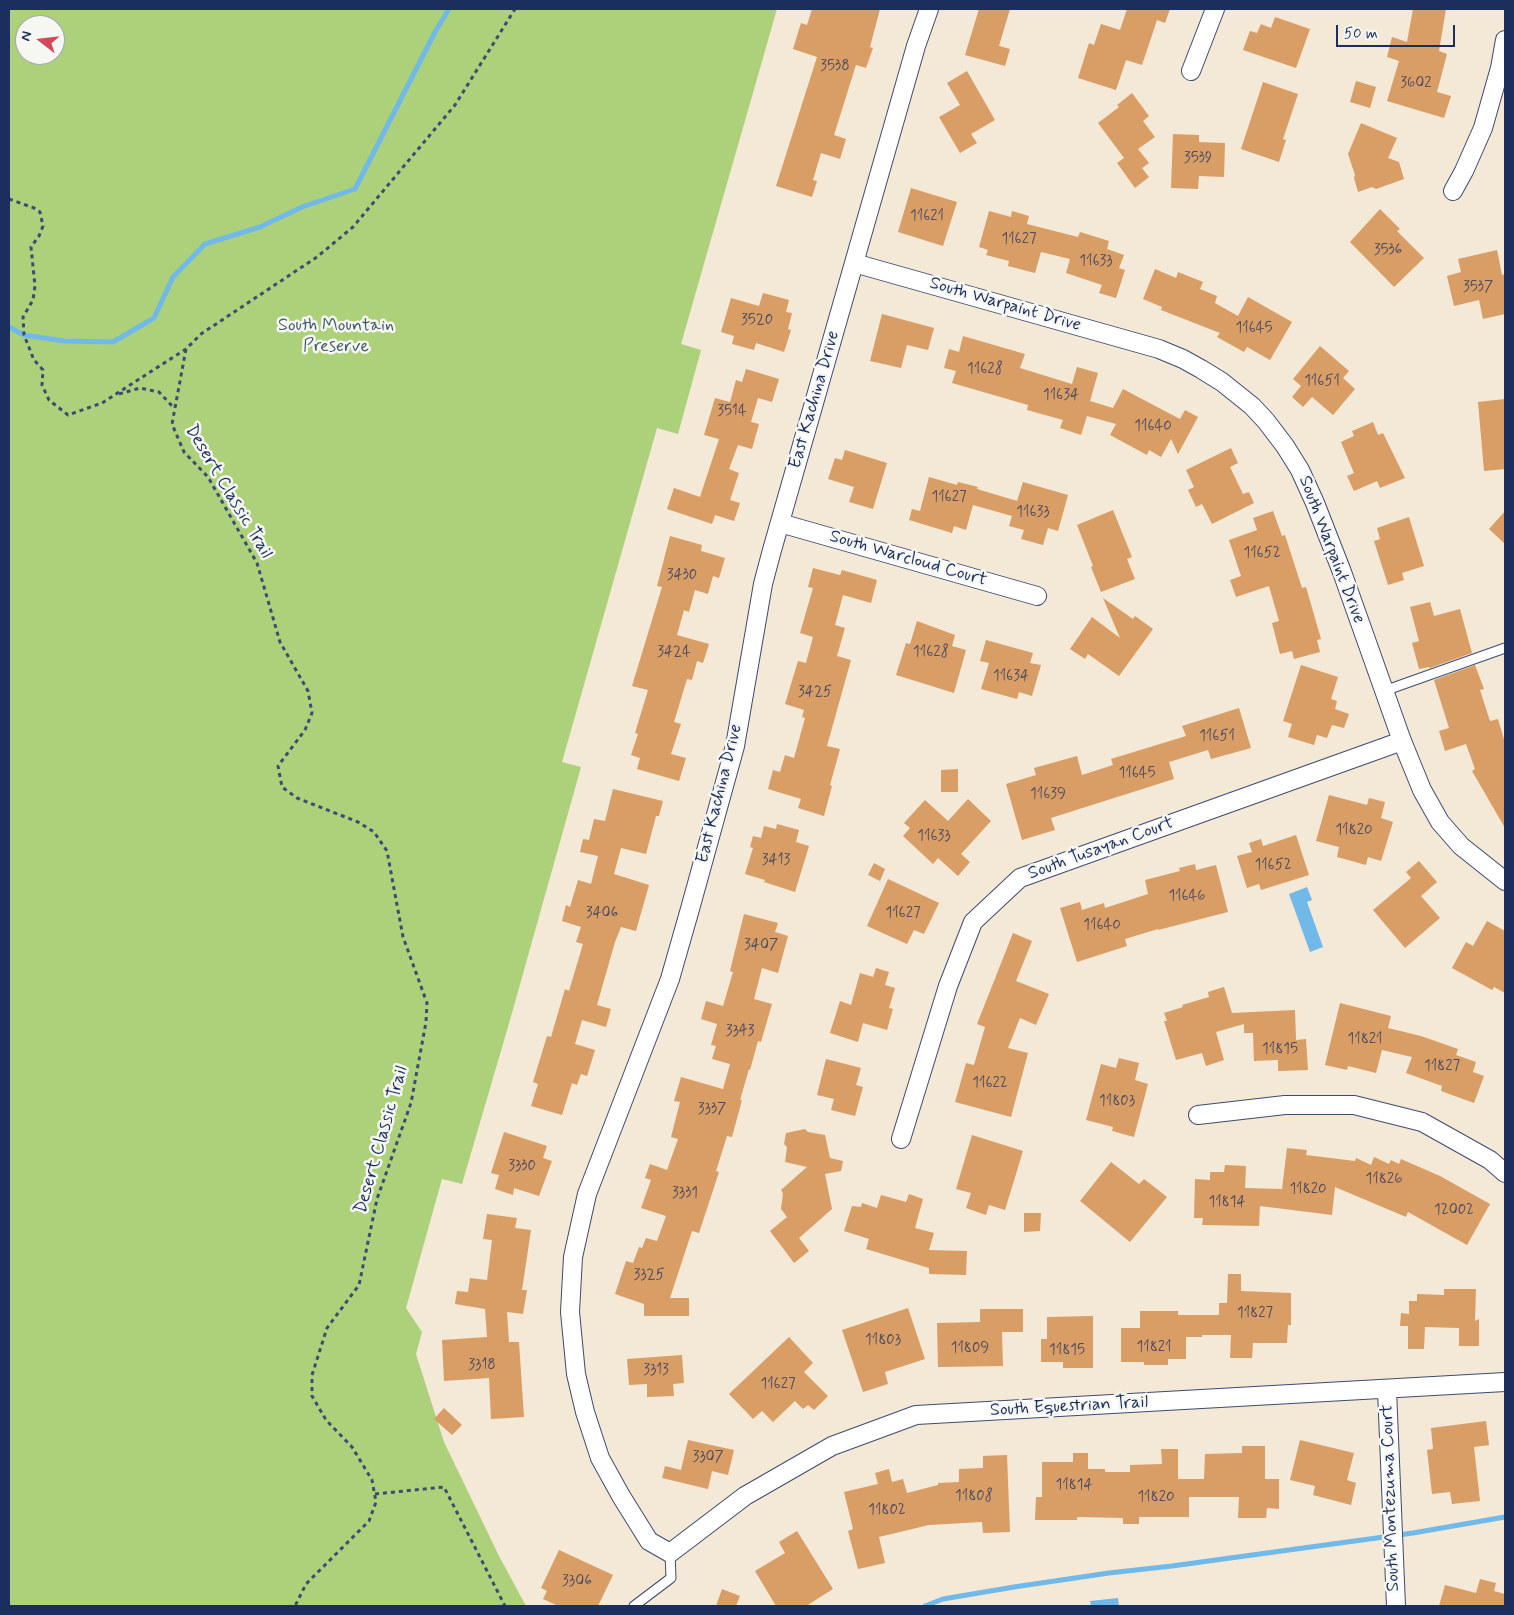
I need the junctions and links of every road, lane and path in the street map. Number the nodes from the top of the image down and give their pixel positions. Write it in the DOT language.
graph roads {
  1 [pos="515,9"];
  2 [pos="929,9"];
  3 [pos="1215,9"];
  4 [pos="1505,40"];
  5 [pos="1191,71"];
  6 [pos="1453,191"];
  7 [pos="9,199"];
  8 [pos="854,263"];
  9 [pos="186,349"];
  10 [pos="115,395"];
  11 [pos="175,408"];
  12 [pos="780,523"];
  13 [pos="1037,596"];
  14 [pos="1505,648"];
  15 [pos="1384,691"];
  16 [pos="1402,741"];
  17 [pos="1505,881"];
  18 [pos="1198,1114"];
  19 [pos="901,1139"];
  20 [pos="1505,1173"];
  21 [pos="1505,1382"];
  22 [pos="1387,1390"];
  23 [pos="375,1494"];
  24 [pos="670,1553"];
  25 [pos="295,1606"];
  26 [pos="505,1606"];
  27 [pos="634,1606"];
  28 [pos="1396,1606"];
  1 -- 9 [label="path"];
  2 -- 8 [label="street, East Kachina Drive"];
  3 -- 5 [label="street"];
  4 -- 6 [label="street"];
  7 -- 10 [label="path"];
  8 -- 12 [label="street, East Kachina Drive"];
  8 -- 15 [label="street, South Warpaint Drive"];
  9 -- 10 [label="path"];
  9 -- 11 [label="path, Desert Classic Trail"];
  10 -- 11 [label="path"];
  11 -- 23 [label="path, Desert Classic Trail"];
  12 -- 13 [label="street, South Warcloud Court"];
  12 -- 24 [label="street, East Kachina Drive"];
  14 -- 15 [label="lane"];
  15 -- 16 [label="street, South Warpaint Drive"];
  16 -- 17 [label="street, South Warpaint Drive"];
  16 -- 19 [label="street, South Tusayan Court"];
  18 -- 20 [label="street"];
  21 -- 22 [label="street, South Equestrian Trail"];
  22 -- 24 [label="street, South Equestrian Trail"];
  22 -- 28 [label="street, South Montezuma Court"];
  23 -- 25 [label="path"];
  23 -- 26 [label="path"];
  24 -- 27 [label="lane"];
}
